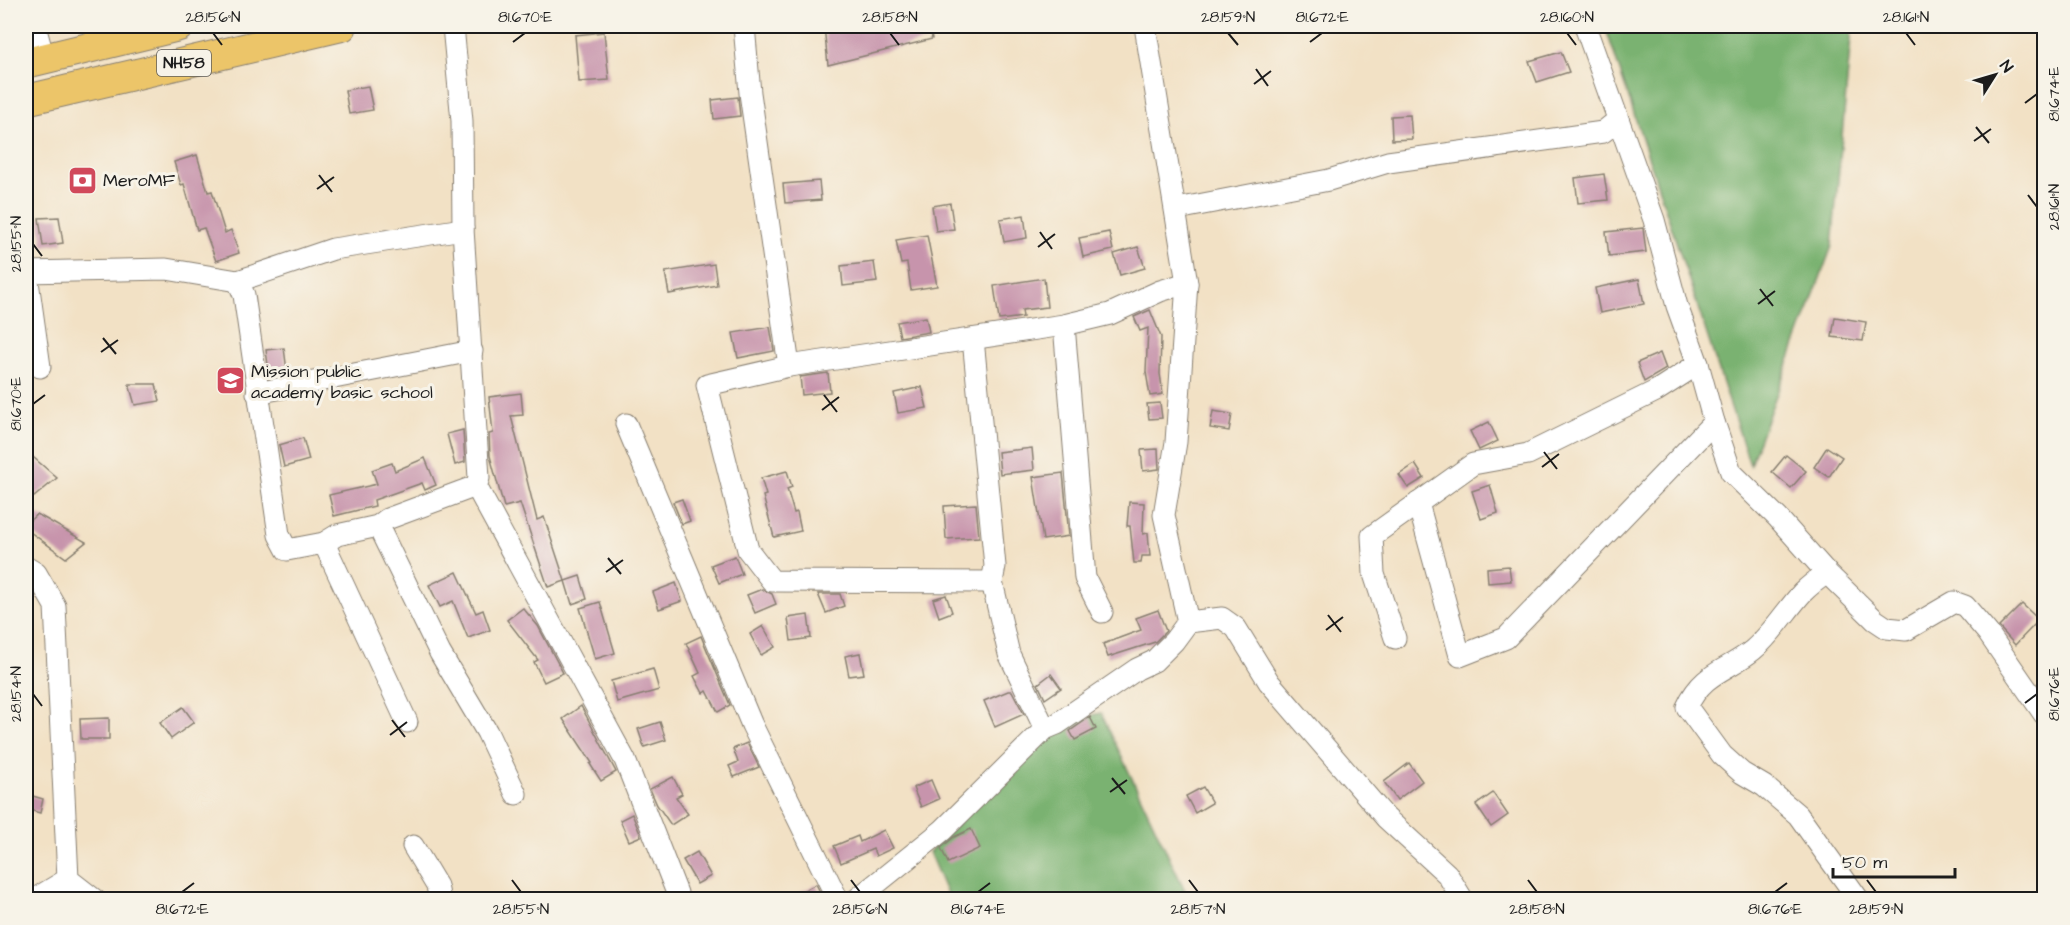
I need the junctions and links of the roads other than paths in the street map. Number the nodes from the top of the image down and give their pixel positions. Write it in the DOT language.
graph roads {
  1 [pos="35,26"];
  2 [pos="170,26"];
  3 [pos="342,26"];
  4 [pos="453,26"];
  5 [pos="744,26"];
  6 [pos="1145,26"];
  7 [pos="1585,26"];
  8 [pos="35,61"];
  9 [pos="26,100"];
  10 [pos="1618,120"];
  11 [pos="1177,209"];
  12 [pos="463,229"];
  13 [pos="26,269"];
  14 [pos="238,281"];
  15 [pos="1187,283"];
  16 [pos="1064,325"];
  17 [pos="974,339"];
  18 [pos="472,351"];
  19 [pos="1698,364"];
  20 [pos="789,366"];
  21 [pos="40,367"];
  22 [pos="257,393"];
  23 [pos="1714,422"];
  24 [pos="626,424"];
  25 [pos="476,486"];
  26 [pos="1418,503"];
  27 [pos="378,526"];
  28 [pos="324,543"];
  29 [pos="26,567"];
  30 [pos="1827,573"];
  31 [pos="992,582"];
  32 [pos="1102,612"];
  33 [pos="1188,622"];
  34 [pos="1395,638"];
  35 [pos="2044,714"];
  36 [pos="407,722"];
  37 [pos="1045,729"];
  38 [pos="516,794"];
  39 [pos="413,846"];
  40 [pos="68,879"];
  41 [pos="33,900"];
  42 [pos="95,900"];
  43 [pos="440,900"];
  44 [pos="677,900"];
  45 [pos="838,900"];
  46 [pos="856,900"];
  47 [pos="1463,900"];
  48 [pos="1859,900"];
  1 -- 8 [label="street"];
  2 -- 8 [label="highway, NH58"];
  3 -- 9 [label="highway, NH58"];
  4 -- 12 [label="street"];
  5 -- 20 [label="street"];
  6 -- 11 [label="street"];
  7 -- 10 [label="street"];
  10 -- 11 [label="street"];
  10 -- 19 [label="street"];
  11 -- 15 [label="street"];
  12 -- 14 [label="street"];
  12 -- 18 [label="street"];
  13 -- 14 [label="street"];
  13 -- 21 [label="street"];
  14 -- 22 [label="street"];
  15 -- 16 [label="street"];
  15 -- 33 [label="street"];
  16 -- 17 [label="street"];
  16 -- 32 [label="street"];
  17 -- 20 [label="street"];
  17 -- 31 [label="street"];
  18 -- 22 [label="street"];
  18 -- 25 [label="street"];
  19 -- 23 [label="street"];
  19 -- 26 [label="street"];
  20 -- 31 [label="street"];
  22 -- 28 [label="street"];
  23 -- 26 [label="street"];
  23 -- 30 [label="street"];
  24 -- 45 [label="street"];
  25 -- 27 [label="street"];
  25 -- 44 [label="street"];
  26 -- 34 [label="street"];
  27 -- 28 [label="street"];
  27 -- 38 [label="street"];
  28 -- 36 [label="street"];
  29 -- 40 [label="street"];
  30 -- 35 [label="street"];
  30 -- 48 [label="street"];
  31 -- 37 [label="street"];
  33 -- 37 [label="street"];
  33 -- 47 [label="street"];
  37 -- 46 [label="street"];
  39 -- 43 [label="street"];
  40 -- 41 [label="street"];
  40 -- 42 [label="street"];
}
